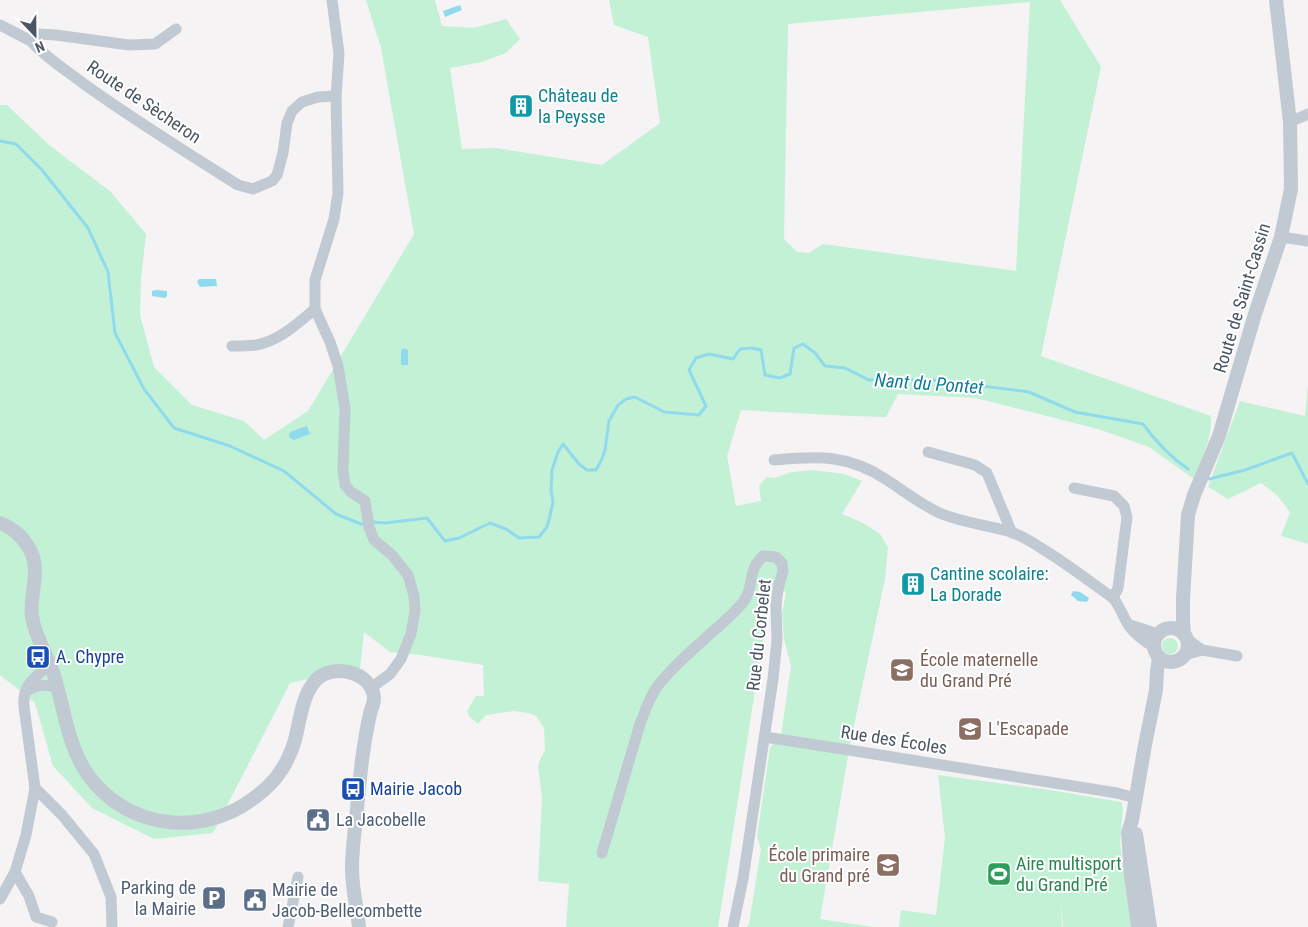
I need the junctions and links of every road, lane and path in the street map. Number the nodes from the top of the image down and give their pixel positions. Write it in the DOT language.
graph roads {
  1 [pos="332,0"];
  2 [pos="1276,0"];
  3 [pos="0,25"];
  4 [pos="176,29"];
  5 [pos="31,41"];
  6 [pos="336,96"];
  7 [pos="1308,114"];
  8 [pos="1290,122"];
  9 [pos="1281,237"];
  10 [pos="1308,241"];
  11 [pos="315,309"];
  12 [pos="232,346"];
  13 [pos="928,452"];
  14 [pos="774,460"];
  15 [pos="1074,488"];
  16 [pos="0,523"];
  17 [pos="1012,532"];
  18 [pos="1113,598"];
  19 [pos="1183,599"];
  20 [pos="1186,636"];
  21 [pos="1160,642"];
  22 [pos="1202,650"];
  23 [pos="1237,656"];
  24 [pos="1180,659"];
  25 [pos="50,664"];
  26 [pos="58,687"];
  27 [pos="371,688"];
  28 [pos="1156,690"];
  29 [pos="25,692"];
  30 [pos="765,737"];
  31 [pos="36,788"];
  32 [pos="1135,798"];
  33 [pos="1132,820"];
  34 [pos="602,853"];
  35 [pos="15,872"];
  36 [pos="1131,876"];
  37 [pos="298,877"];
  38 [pos="0,899"];
  39 [pos="52,922"];
  40 [pos="110,924"];
  41 [pos="288,927"];
  42 [pos="359,927"];
  43 [pos="733,927"];
  44 [pos="1138,927"];
  45 [pos="1144,927"];
  46 [pos="1150,927"];
  1 -- 6 [label="street"];
  2 -- 8 [label="street, Route de Saint-Cassin"];
  3 -- 5 [label="street"];
  4 -- 5 [label="street, Route de Sècheron"];
  5 -- 6 [label="street, Route de Sècheron"];
  6 -- 11 [label="street"];
  7 -- 8 [label="street"];
  8 -- 9 [label="street, Route de Saint-Cassin"];
  9 -- 10 [label="street"];
  9 -- 19 [label="street, Route de Saint-Cassin"];
  11 -- 12 [label="street"];
  11 -- 27 [label="street"];
  13 -- 17 [label="street"];
  14 -- 17 [label="street"];
  15 -- 18 [label="street"];
  16 -- 25 [label="street"];
  17 -- 18 [label="street"];
  18 -- 21 [label="street"];
  19 -- 20 [label="street, Route de Saint-Cassin"];
  19 -- 21 [label="street, Route de Saint-Cassin"];
  20 -- 21 [label="street"];
  20 -- 22 [label="street"];
  20 -- 24 [label="street"];
  21 -- 24 [label="street"];
  21 -- 28 [label="street, Route de Saint-Cassin"];
  22 -- 23 [label="street"];
  22 -- 24 [label="street"];
  24 -- 28 [label="street, Route de Saint-Cassin"];
  25 -- 26 [label="street"];
  25 -- 29 [label="street"];
  26 -- 27 [label="street"];
  26 -- 29 [label="street"];
  27 -- 42 [label="street"];
  28 -- 32 [label="street, Route de Saint-Cassin"];
  29 -- 31 [label="street"];
  30 -- 32 [label="street, Rue des Écoles"];
  30 -- 34 [label="street, Rue du Corbelet"];
  30 -- 43 [label="street, Rue du Corbelet"];
  31 -- 35 [label="street"];
  31 -- 40 [label="street"];
  32 -- 33 [label="street, Route de Saint-Cassin"];
  33 -- 36 [label="street, Route de Saint-Cassin"];
  33 -- 46 [label="street, Route de Saint-Cassin"];
  35 -- 38 [label="street"];
  35 -- 39 [label="street"];
  36 -- 44 [label="street, Route de Saint-Cassin"];
  36 -- 45 [label="street, Route de Saint-Cassin"];
  37 -- 41 [label="street"];
}
